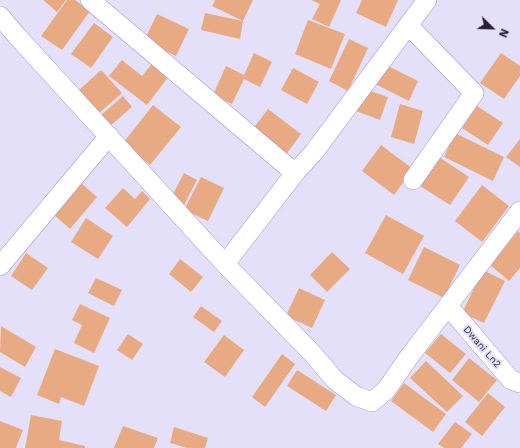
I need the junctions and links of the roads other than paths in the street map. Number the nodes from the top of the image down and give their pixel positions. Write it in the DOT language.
graph roads {
  1 [pos="90,0"];
  2 [pos="426,0"];
  3 [pos="0,16"];
  4 [pos="408,25"];
  5 [pos="109,136"];
  6 [pos="295,173"];
  7 [pos="413,180"];
  8 [pos="520,211"];
  9 [pos="225,264"];
  10 [pos="0,266"];
  11 [pos="448,306"];
  12 [pos="520,383"];
  1 -- 6 [label="street"];
  2 -- 4 [label="street"];
  3 -- 5 [label="street"];
  4 -- 6 [label="street"];
  4 -- 7 [label="street"];
  5 -- 9 [label="street"];
  5 -- 10 [label="street"];
  6 -- 9 [label="street"];
  8 -- 11 [label="street"];
  9 -- 11 [label="street"];
  11 -- 12 [label="street, Dwani Ln2"];
}
